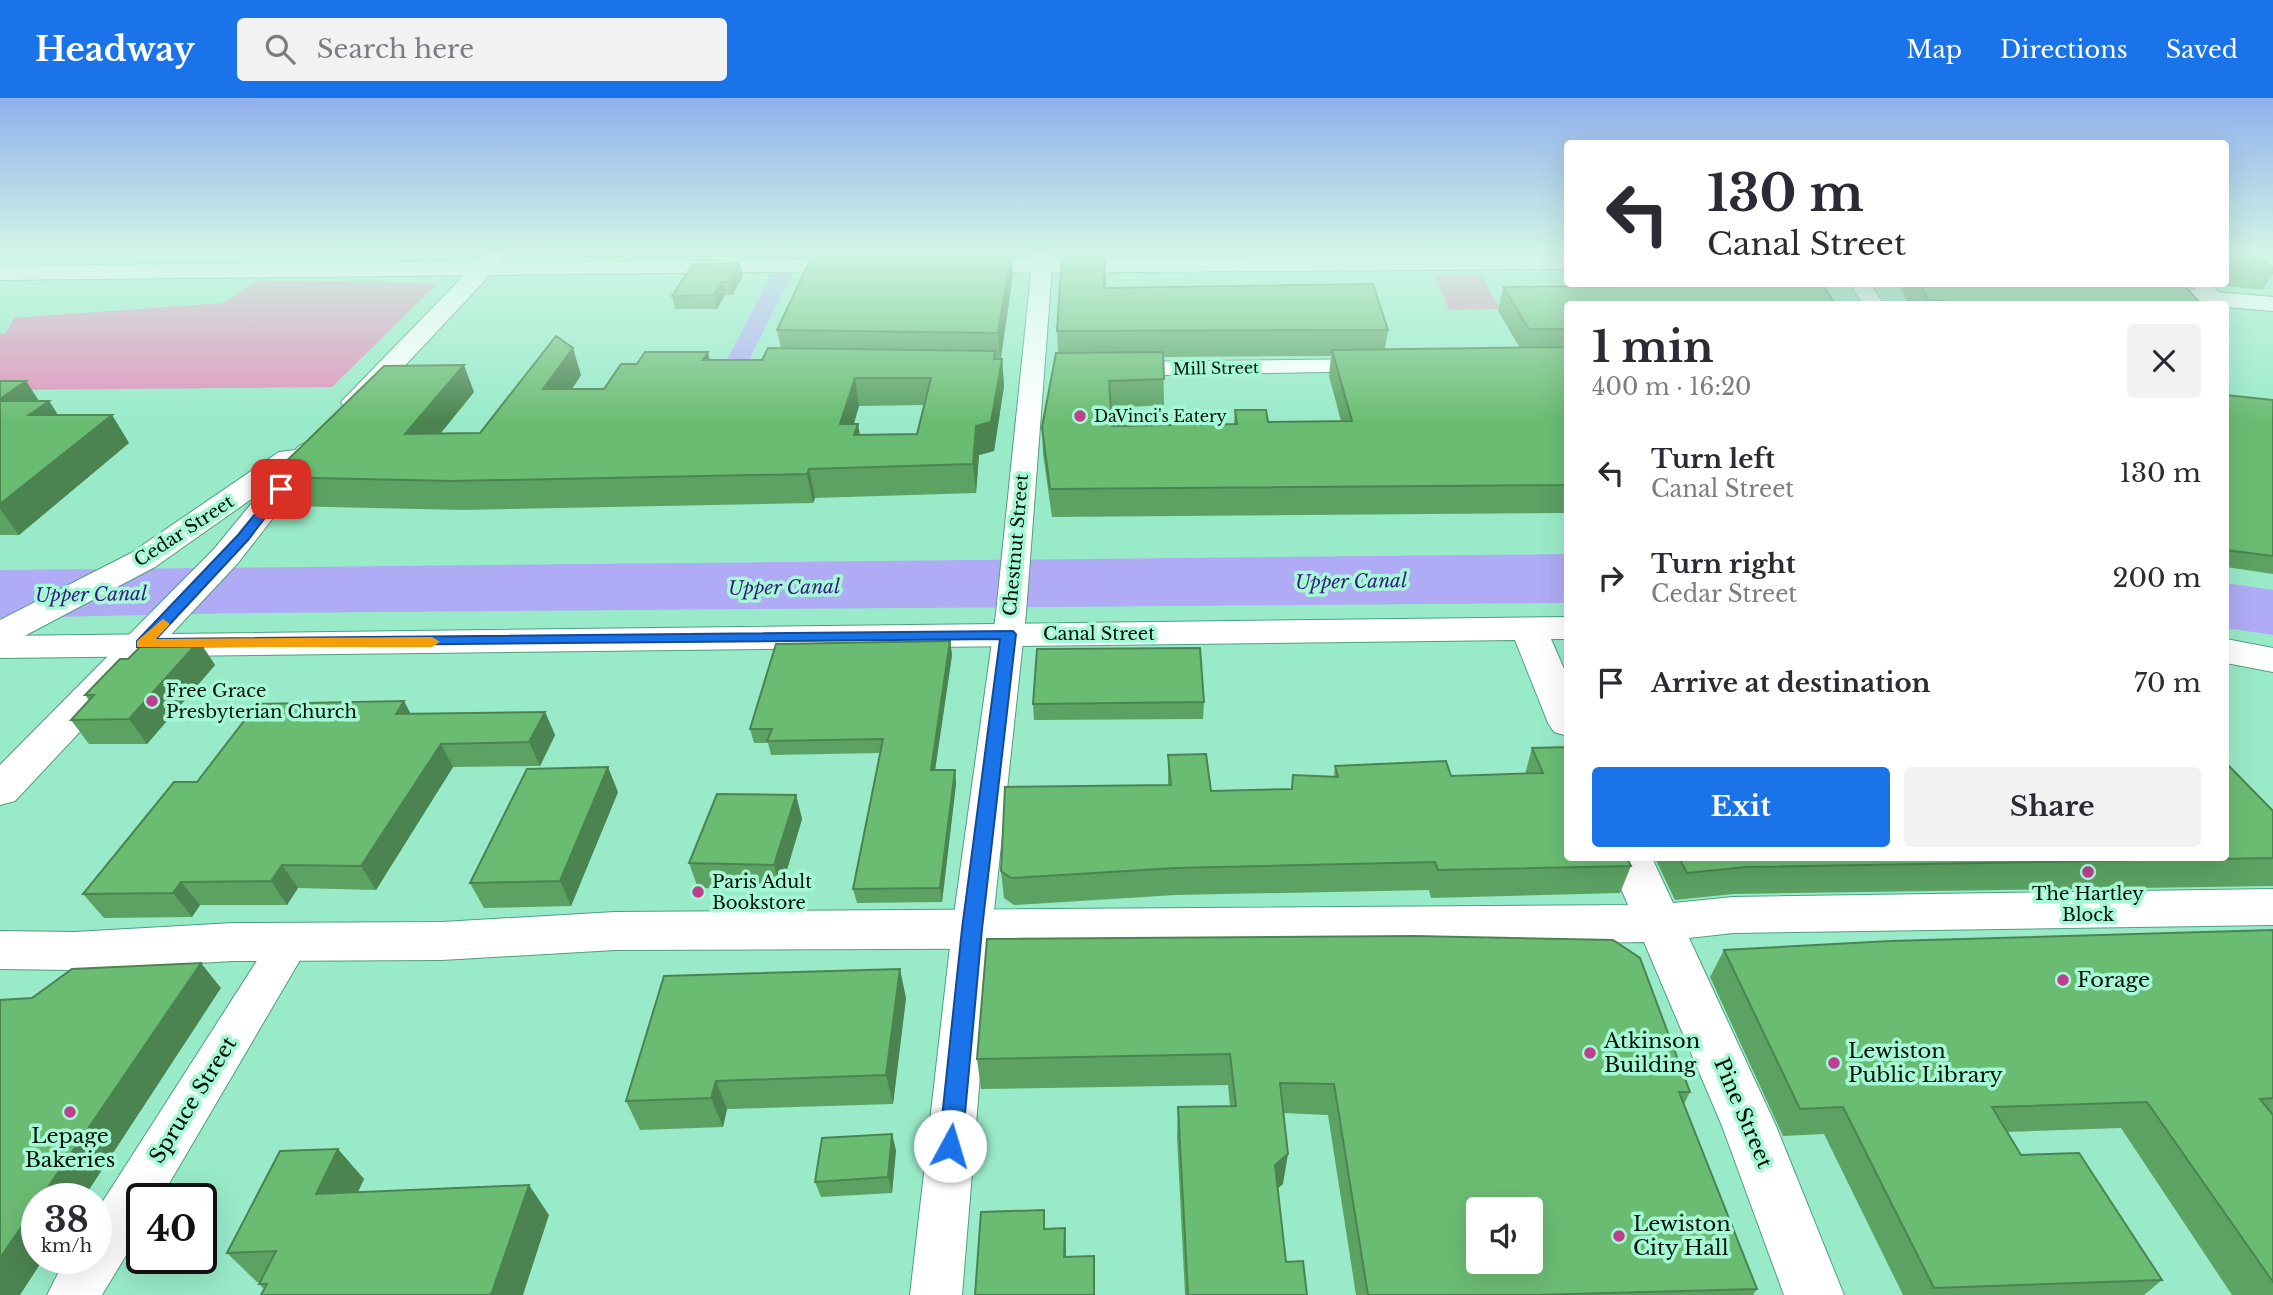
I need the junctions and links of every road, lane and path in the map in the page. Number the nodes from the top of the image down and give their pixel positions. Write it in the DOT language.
graph roads {
  1 [pos="444,310"];
  2 [pos="1038,310"];
  3 [pos="1401,366"];
  4 [pos="1006,369"];
  5 [pos="1032,369"];
  6 [pos="1059,369"];
  7 [pos="1098,369"];
  8 [pos="332,425"];
  9 [pos="1009,624"];
  10 [pos="1528,628"];
  11 [pos="1564,628"];
  12 [pos="152,635"];
  13 [pos="4,636"];
  14 [pos="2229,652"];
  15 [pos="2273,660"];
  16 [pos="1564,714"];
  17 [pos="0,790"];
  18 [pos="1631,861"];
  19 [pos="2273,907"];
  20 [pos="1661,923"];
  21 [pos="972,929"];
  22 [pos="290,943"];
  23 [pos="0,950"];
  24 [pos="112,1232"];
  25 [pos="86,1274"];
  26 [pos="74,1295"];
  27 [pos="936,1295"];
  28 [pos="1814,1295"];
  1 -- 8 [label="main road"];
  2 -- 5 [label="street, Chestnut Street"];
  3 -- 7 [label="street, Mill Street"];
  4 -- 5 [label="street"];
  5 -- 6 [label="street"];
  5 -- 9 [label="street, Chestnut Street"];
  9 -- 10 [label="main road, Canal Street"];
  9 -- 12 [label="main road, Canal Street"];
  9 -- 21 [label="street, Chestnut Street"];
  10 -- 11 [label="main road, Canal Street"];
  10 -- 16 [label="main road"];
  12 -- 13 [label="main road, Canal Street"];
  12 -- 13 [label="main road, Cedar Street"];
  12 -- 17 [label="main road, Cedar Street"];
  14 -- 15 [label="main road"];
  18 -- 20 [label="main road, Pine Street"];
  19 -- 20 [label="main road"];
  20 -- 21 [label="main road"];
  20 -- 28 [label="main road, Pine Street"];
  21 -- 22 [label="main road"];
  21 -- 27 [label="street, Chestnut Street"];
  22 -- 23 [label="main road"];
  22 -- 24 [label="street, Spruce Street"];
  25 -- 26 [label="street, Spruce Street"];
}
